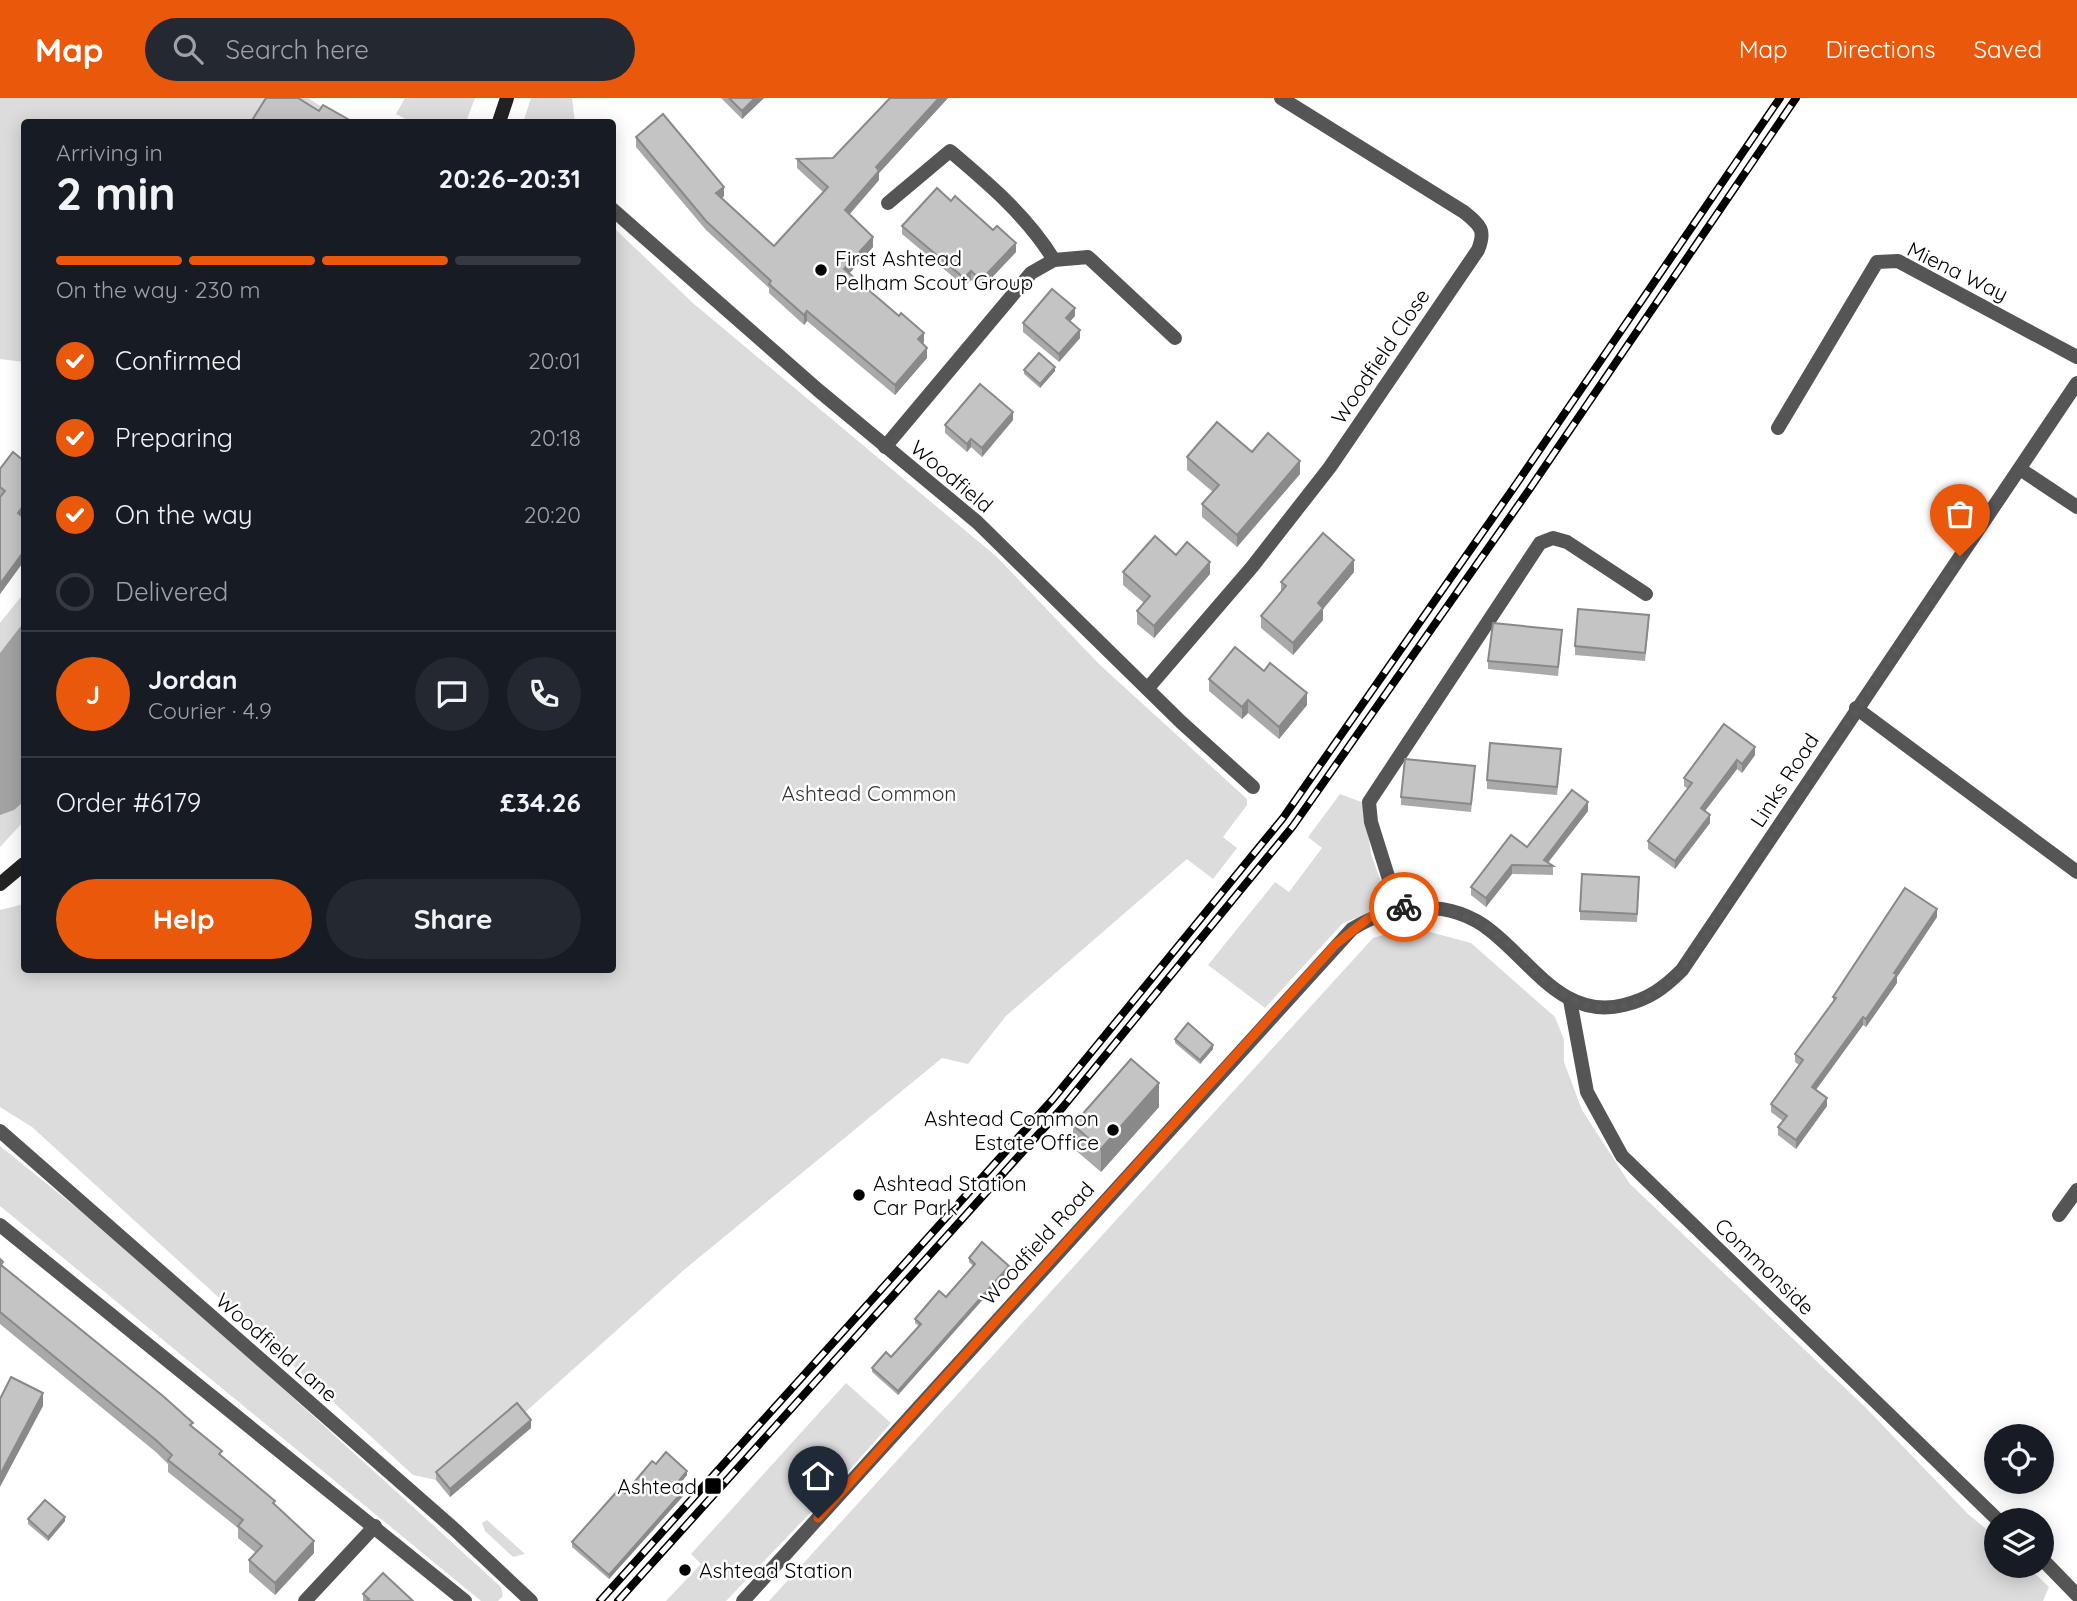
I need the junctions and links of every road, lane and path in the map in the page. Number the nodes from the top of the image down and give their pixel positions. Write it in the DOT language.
graph roads {
  1 [pos="507,98"];
  2 [pos="1282,98"];
  3 [pos="501,119"];
  4 [pos="888,203"];
  5 [pos="616,212"];
  6 [pos="1054,260"];
  7 [pos="1175,338"];
  8 [pos="2077,357"];
  9 [pos="2077,383"];
  10 [pos="1778,428"];
  11 [pos="885,447"];
  12 [pos="2020,469"];
  13 [pos="2077,507"];
  14 [pos="1646,594"];
  15 [pos="1148,688"];
  16 [pos="1856,708"];
  17 [pos="1253,787"];
  18 [pos="21,866"];
  19 [pos="2077,872"];
  20 [pos="0,884"];
  21 [pos="1398,908"];
  22 [pos="1449,912"];
  23 [pos="1570,1000"];
  24 [pos="0,1131"];
  25 [pos="2077,1190"];
  26 [pos="2059,1215"];
  27 [pos="0,1224"];
  28 [pos="1986,1508"];
  29 [pos="375,1526"];
  30 [pos="2054,1571"];
  31 [pos="2077,1595"];
  32 [pos="526,1599"];
  33 [pos="305,1601"];
  34 [pos="465,1601"];
  35 [pos="743,1601"];
  1 -- 3 [label="street"];
  2 -- 15 [label="street, Woodfield Close"];
  4 -- 6 [label="street"];
  5 -- 11 [label="street, Woodfield"];
  6 -- 7 [label="street"];
  6 -- 11 [label="street"];
  8 -- 10 [label="street, Miena Way"];
  9 -- 12 [label="street, Links Road"];
  11 -- 15 [label="street, Woodfield"];
  12 -- 13 [label="street"];
  12 -- 16 [label="street, Links Road"];
  14 -- 21 [label="street"];
  15 -- 17 [label="street, Woodfield"];
  16 -- 19 [label="street"];
  16 -- 23 [label="street, Links Road"];
  18 -- 20 [label="street"];
  21 -- 22 [label="street, Woodfield Road"];
  21 -- 35 [label="street, Woodfield Road"];
  22 -- 23 [label="street, Links Road"];
  23 -- 28 [label="street, Commonside"];
  24 -- 32 [label="street, Woodfield Lane"];
  25 -- 26 [label="street"];
  27 -- 29 [label="street"];
  29 -- 33 [label="street"];
  29 -- 34 [label="street"];
  30 -- 31 [label="street"];
}
